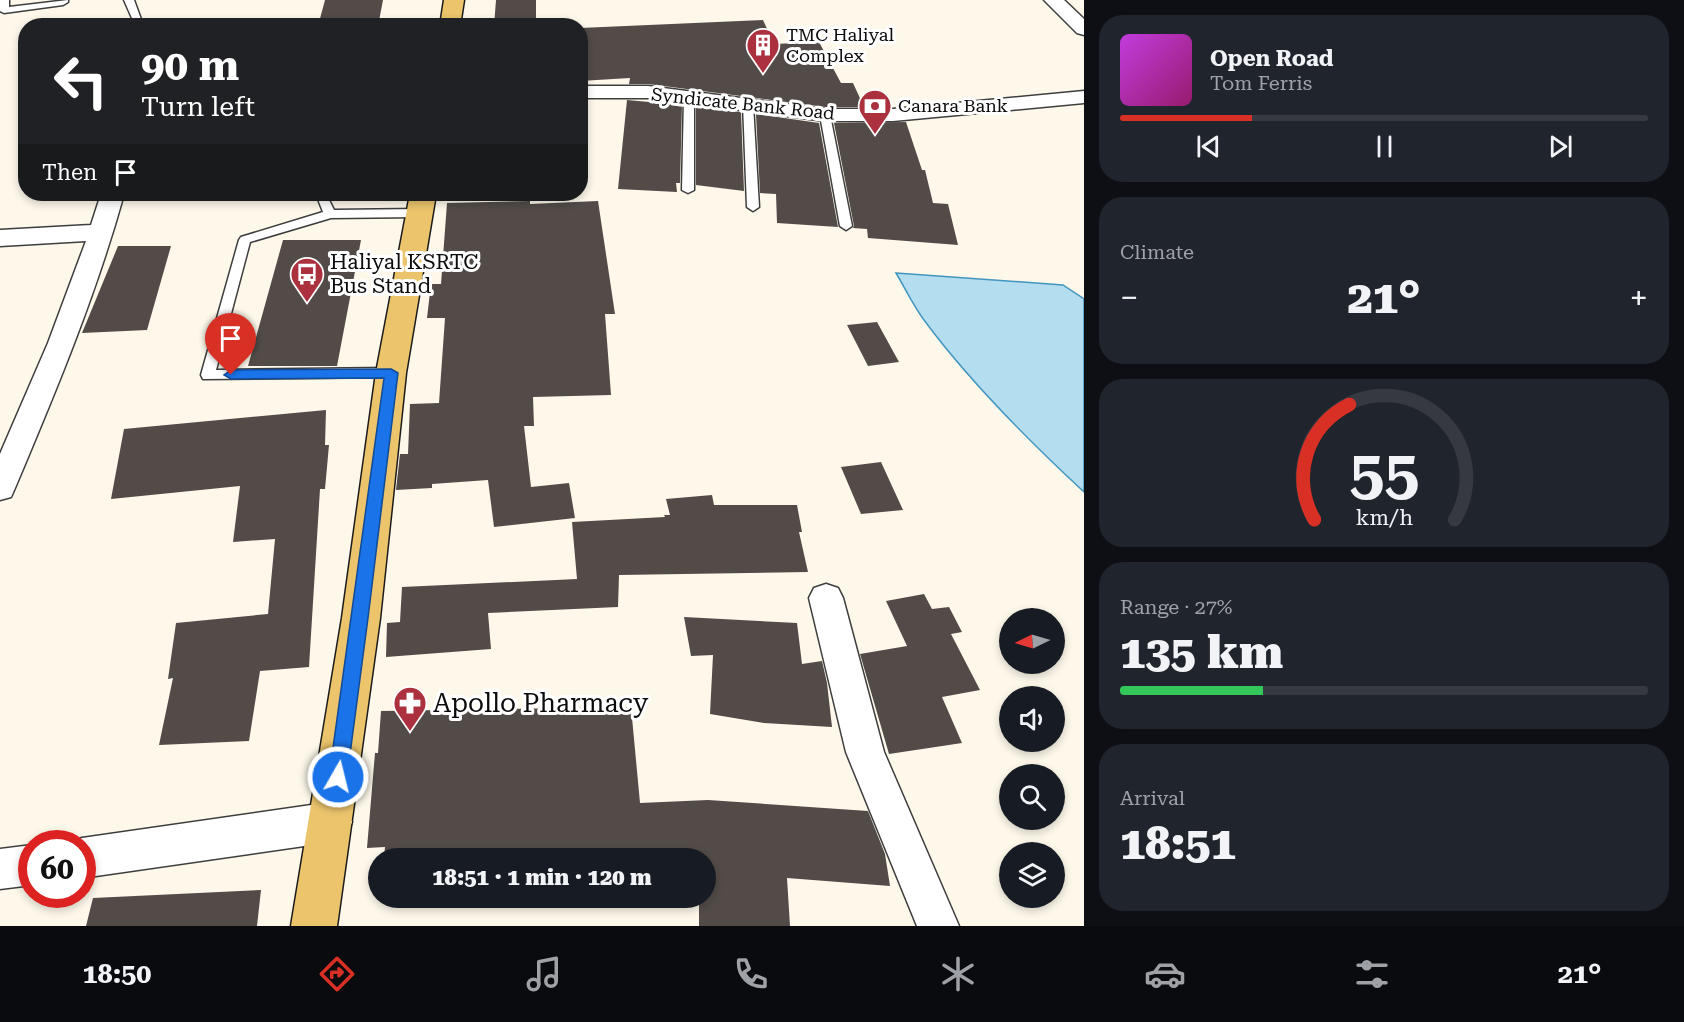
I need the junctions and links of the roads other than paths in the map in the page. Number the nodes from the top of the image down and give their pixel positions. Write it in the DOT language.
graph roads {
  1 [pos="4,0"];
  2 [pos="63,0"];
  3 [pos="129,0"];
  4 [pos="454,0"];
  5 [pos="1053,0"];
  6 [pos="136,18"];
  7 [pos="451,18"];
  8 [pos="1084,30"];
  9 [pos="588,92"];
  10 [pos="1084,97"];
  11 [pos="690,98"];
  12 [pos="748,104"];
  13 [pos="825,115"];
  14 [pos="688,190"];
  15 [pos="110,201"];
  16 [pos="324,201"];
  17 [pos="421,203"];
  18 [pos="753,207"];
  19 [pos="330,214"];
  20 [pos="846,226"];
  21 [pos="102,232"];
  22 [pos="0,238"];
  23 [pos="391,373"];
  24 [pos="0,488"];
  25 [pos="826,598"];
  26 [pos="332,822"];
  27 [pos="96,856"];
  28 [pos="18,867"];
  29 [pos="0,869"];
  30 [pos="314,926"];
  31 [pos="938,926"];
  1 -- 2 [label="lane"];
  3 -- 6 [label="lane"];
  4 -- 7 [label="main road"];
  5 -- 8 [label="street"];
  9 -- 11 [label="street, Syndicate Bank Road"];
  10 -- 13 [label="street, Syndicate Bank Road"];
  11 -- 12 [label="street, Syndicate Bank Road"];
  11 -- 14 [label="lane"];
  12 -- 13 [label="street, Syndicate Bank Road"];
  12 -- 18 [label="lane"];
  13 -- 20 [label="lane"];
  15 -- 21 [label="street"];
  16 -- 19 [label="lane"];
  17 -- 19 [label="lane"];
  17 -- 23 [label="main road"];
  19 -- 23 [label="lane"];
  21 -- 22 [label="street"];
  21 -- 24 [label="street"];
  23 -- 26 [label="main road"];
  25 -- 31 [label="street"];
  26 -- 27 [label="street"];
  26 -- 30 [label="main road"];
  28 -- 29 [label="street"];
}
